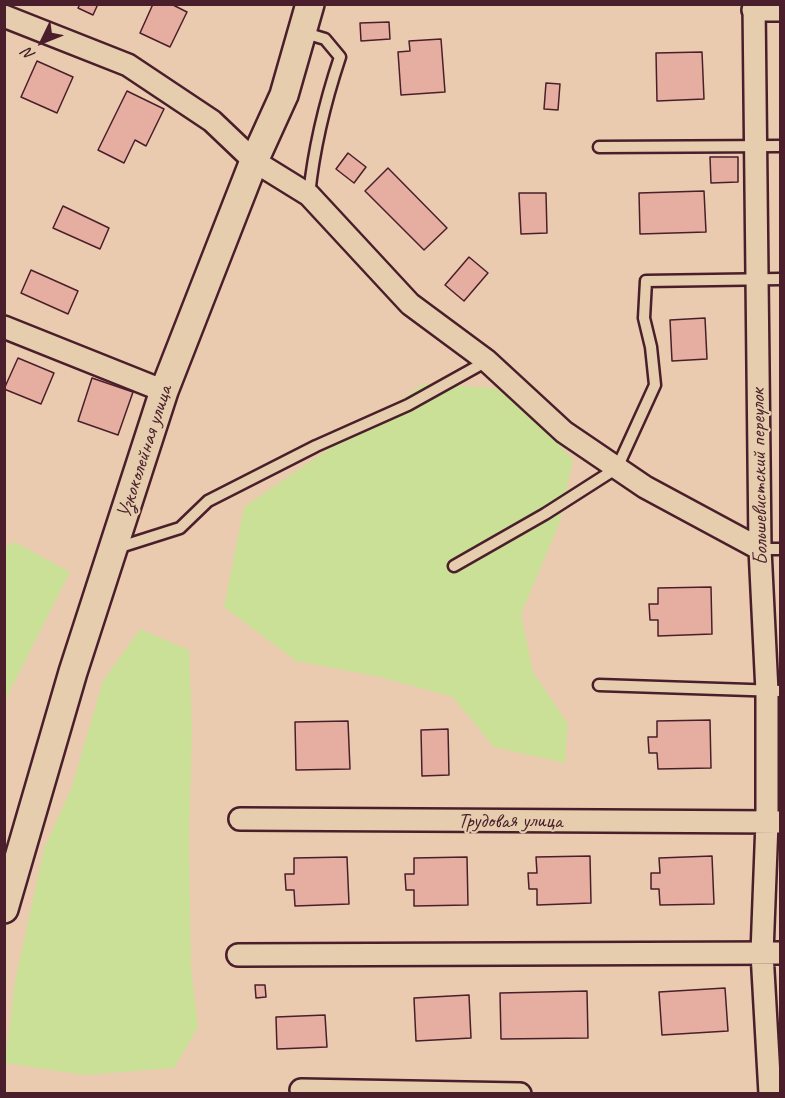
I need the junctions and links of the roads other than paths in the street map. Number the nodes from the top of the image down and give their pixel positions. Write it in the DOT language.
graph roads {
  1 [pos="310,4"];
  2 [pos="754,7"];
  3 [pos="780,10"];
  4 [pos="4,16"];
  5 [pos="302,32"];
  6 [pos="755,146"];
  7 [pos="780,146"];
  8 [pos="599,147"];
  9 [pos="254,160"];
  10 [pos="309,195"];
  11 [pos="757,279"];
  12 [pos="780,279"];
  13 [pos="4,327"];
  14 [pos="487,361"];
  15 [pos="164,391"];
  16 [pos="617,468"];
  17 [pos="113,549"];
  18 [pos="770,549"];
  19 [pos="454,566"];
  20 [pos="599,685"];
  21 [pos="774,691"];
  22 [pos="240,819"];
  23 [pos="774,822"];
  24 [pos="4,909"];
  25 [pos="771,953"];
  26 [pos="238,955"];
  27 [pos="301,1090"];
  28 [pos="520,1094"];
  29 [pos="770,1094"];
  1 -- 5 [label="street, Узкоколейная улица"];
  2 -- 3 [label="street"];
  2 -- 6 [label="street, Большевистский переулок"];
  4 -- 9 [label="street"];
  5 -- 9 [label="street, Узкоколейная улица"];
  5 -- 10 [label="lane"];
  6 -- 7 [label="lane"];
  6 -- 8 [label="lane"];
  6 -- 11 [label="street, Большевистский переулок"];
  9 -- 10 [label="street"];
  9 -- 15 [label="street, Узкоколейная улица"];
  10 -- 14 [label="street"];
  11 -- 12 [label="lane"];
  11 -- 16 [label="lane"];
  11 -- 18 [label="street, Большевистский переулок"];
  13 -- 15 [label="street"];
  14 -- 16 [label="street"];
  14 -- 17 [label="lane"];
  15 -- 17 [label="street, Узкоколейная улица"];
  16 -- 18 [label="street"];
  16 -- 19 [label="lane"];
  17 -- 24 [label="street, Узкоколейная улица"];
  18 -- 21 [label="street, Большевистский переулок"];
  20 -- 21 [label="lane"];
  21 -- 23 [label="street, Большевистский переулок"];
  22 -- 23 [label="street, Трудовая улица"];
  23 -- 25 [label="street, Большевистский переулок"];
  25 -- 26 [label="street"];
  25 -- 29 [label="street, Большевистский переулок"];
  27 -- 28 [label="street"];
}
